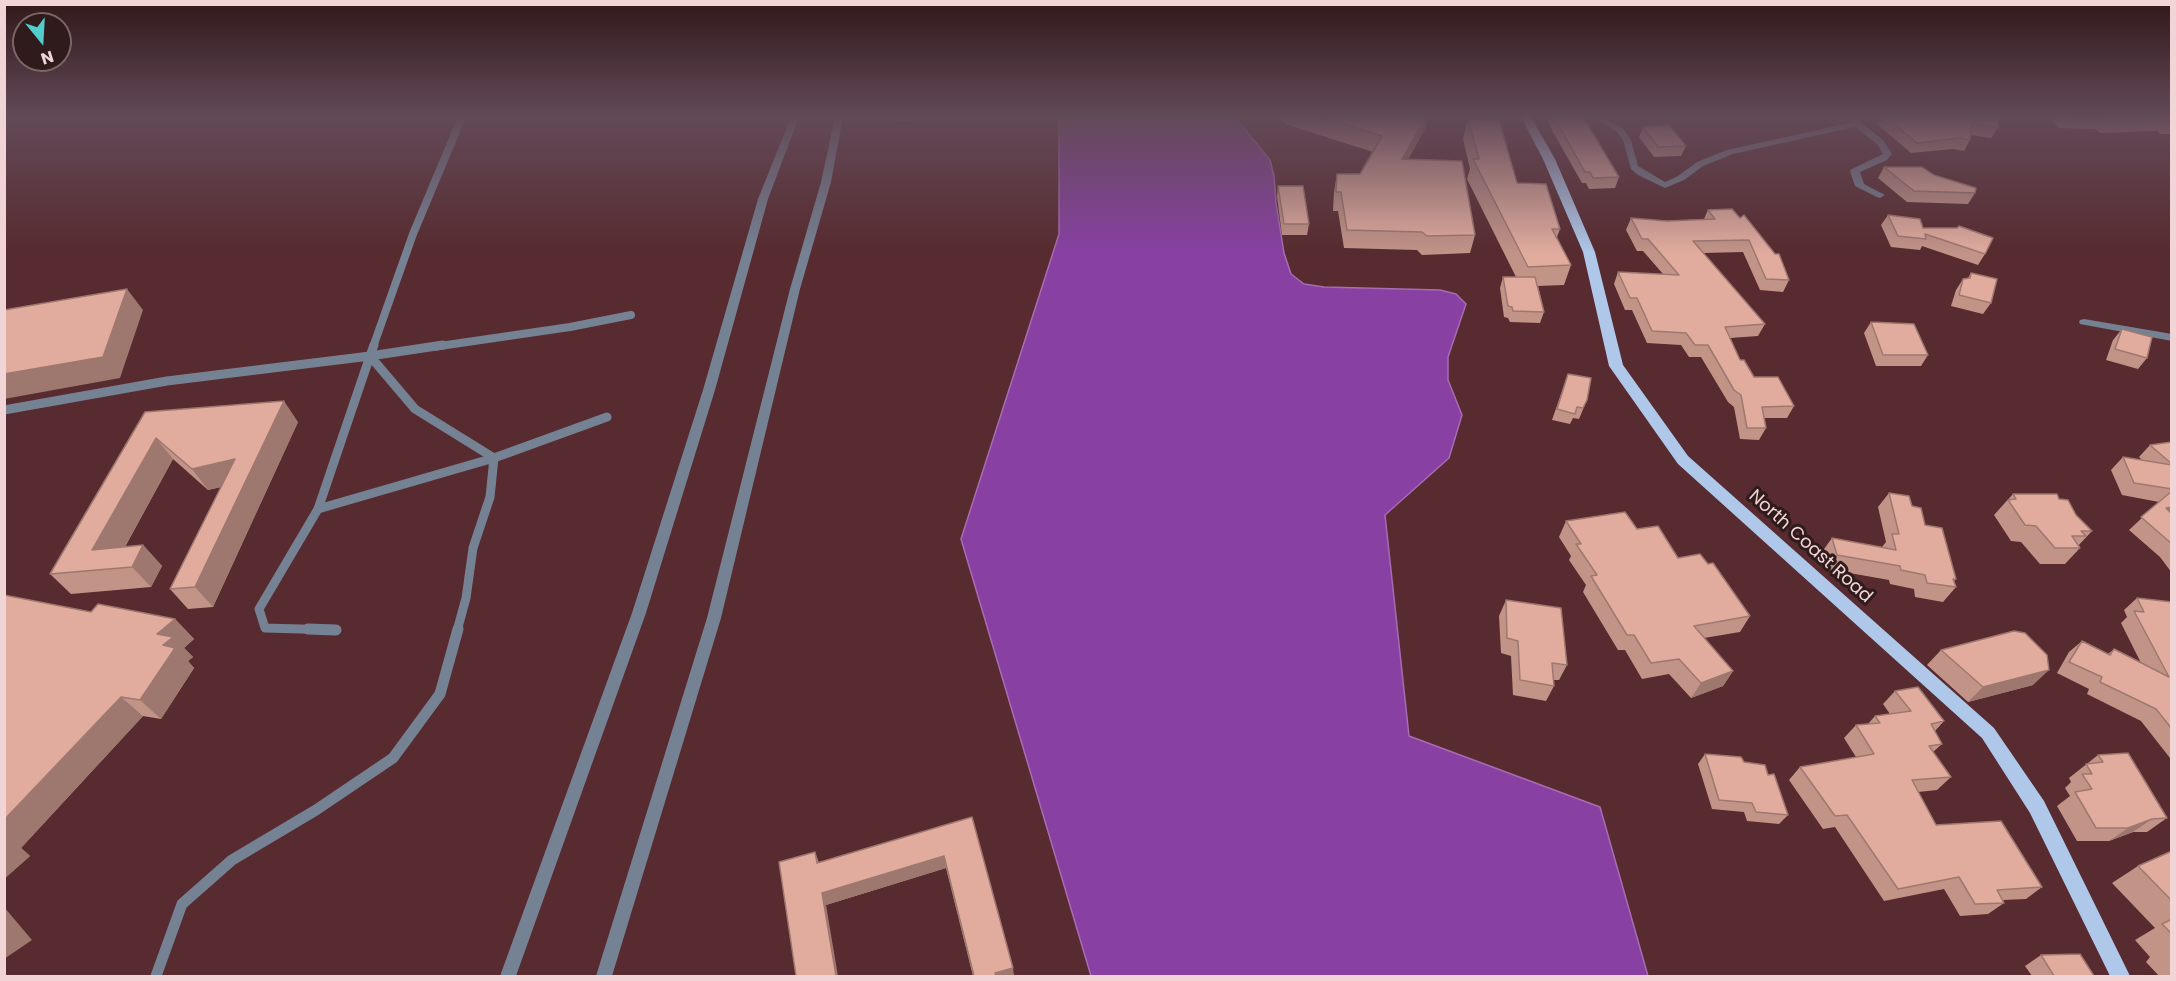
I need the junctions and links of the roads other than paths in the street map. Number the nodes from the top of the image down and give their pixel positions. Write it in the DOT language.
graph roads {
  1 [pos="443,163"];
  2 [pos="777,163"];
  3 [pos="830,163"];
  4 [pos="1551,163"];
  5 [pos="1633,163"];
  6 [pos="1703,163"];
  7 [pos="1873,163"];
  8 [pos="1880,195"];
  9 [pos="632,315"];
  10 [pos="2084,322"];
  11 [pos="2172,338"];
  12 [pos="370,356"];
  13 [pos="4,410"];
  14 [pos="607,417"];
  15 [pos="494,458"];
  16 [pos="318,509"];
  17 [pos="336,630"];
  18 [pos="609,958"];
  19 [pos="156,976"];
  20 [pos="508,976"];
  21 [pos="604,976"];
  22 [pos="610,976"];
  23 [pos="2120,976"];
  1 -- 12 [label="lane"];
  2 -- 20 [label="street"];
  3 -- 18 [label="street"];
  4 -- 23 [label="main road, North Coast Road"];
  5 -- 6 [label="street"];
  7 -- 8 [label="street"];
  9 -- 12 [label="lane"];
  10 -- 11 [label="street"];
  12 -- 13 [label="lane"];
  12 -- 15 [label="lane"];
  12 -- 16 [label="lane"];
  14 -- 15 [label="lane"];
  15 -- 16 [label="lane"];
  15 -- 19 [label="lane"];
  16 -- 17 [label="lane"];
  18 -- 21 [label="street"];
  18 -- 22 [label="street"];
}
